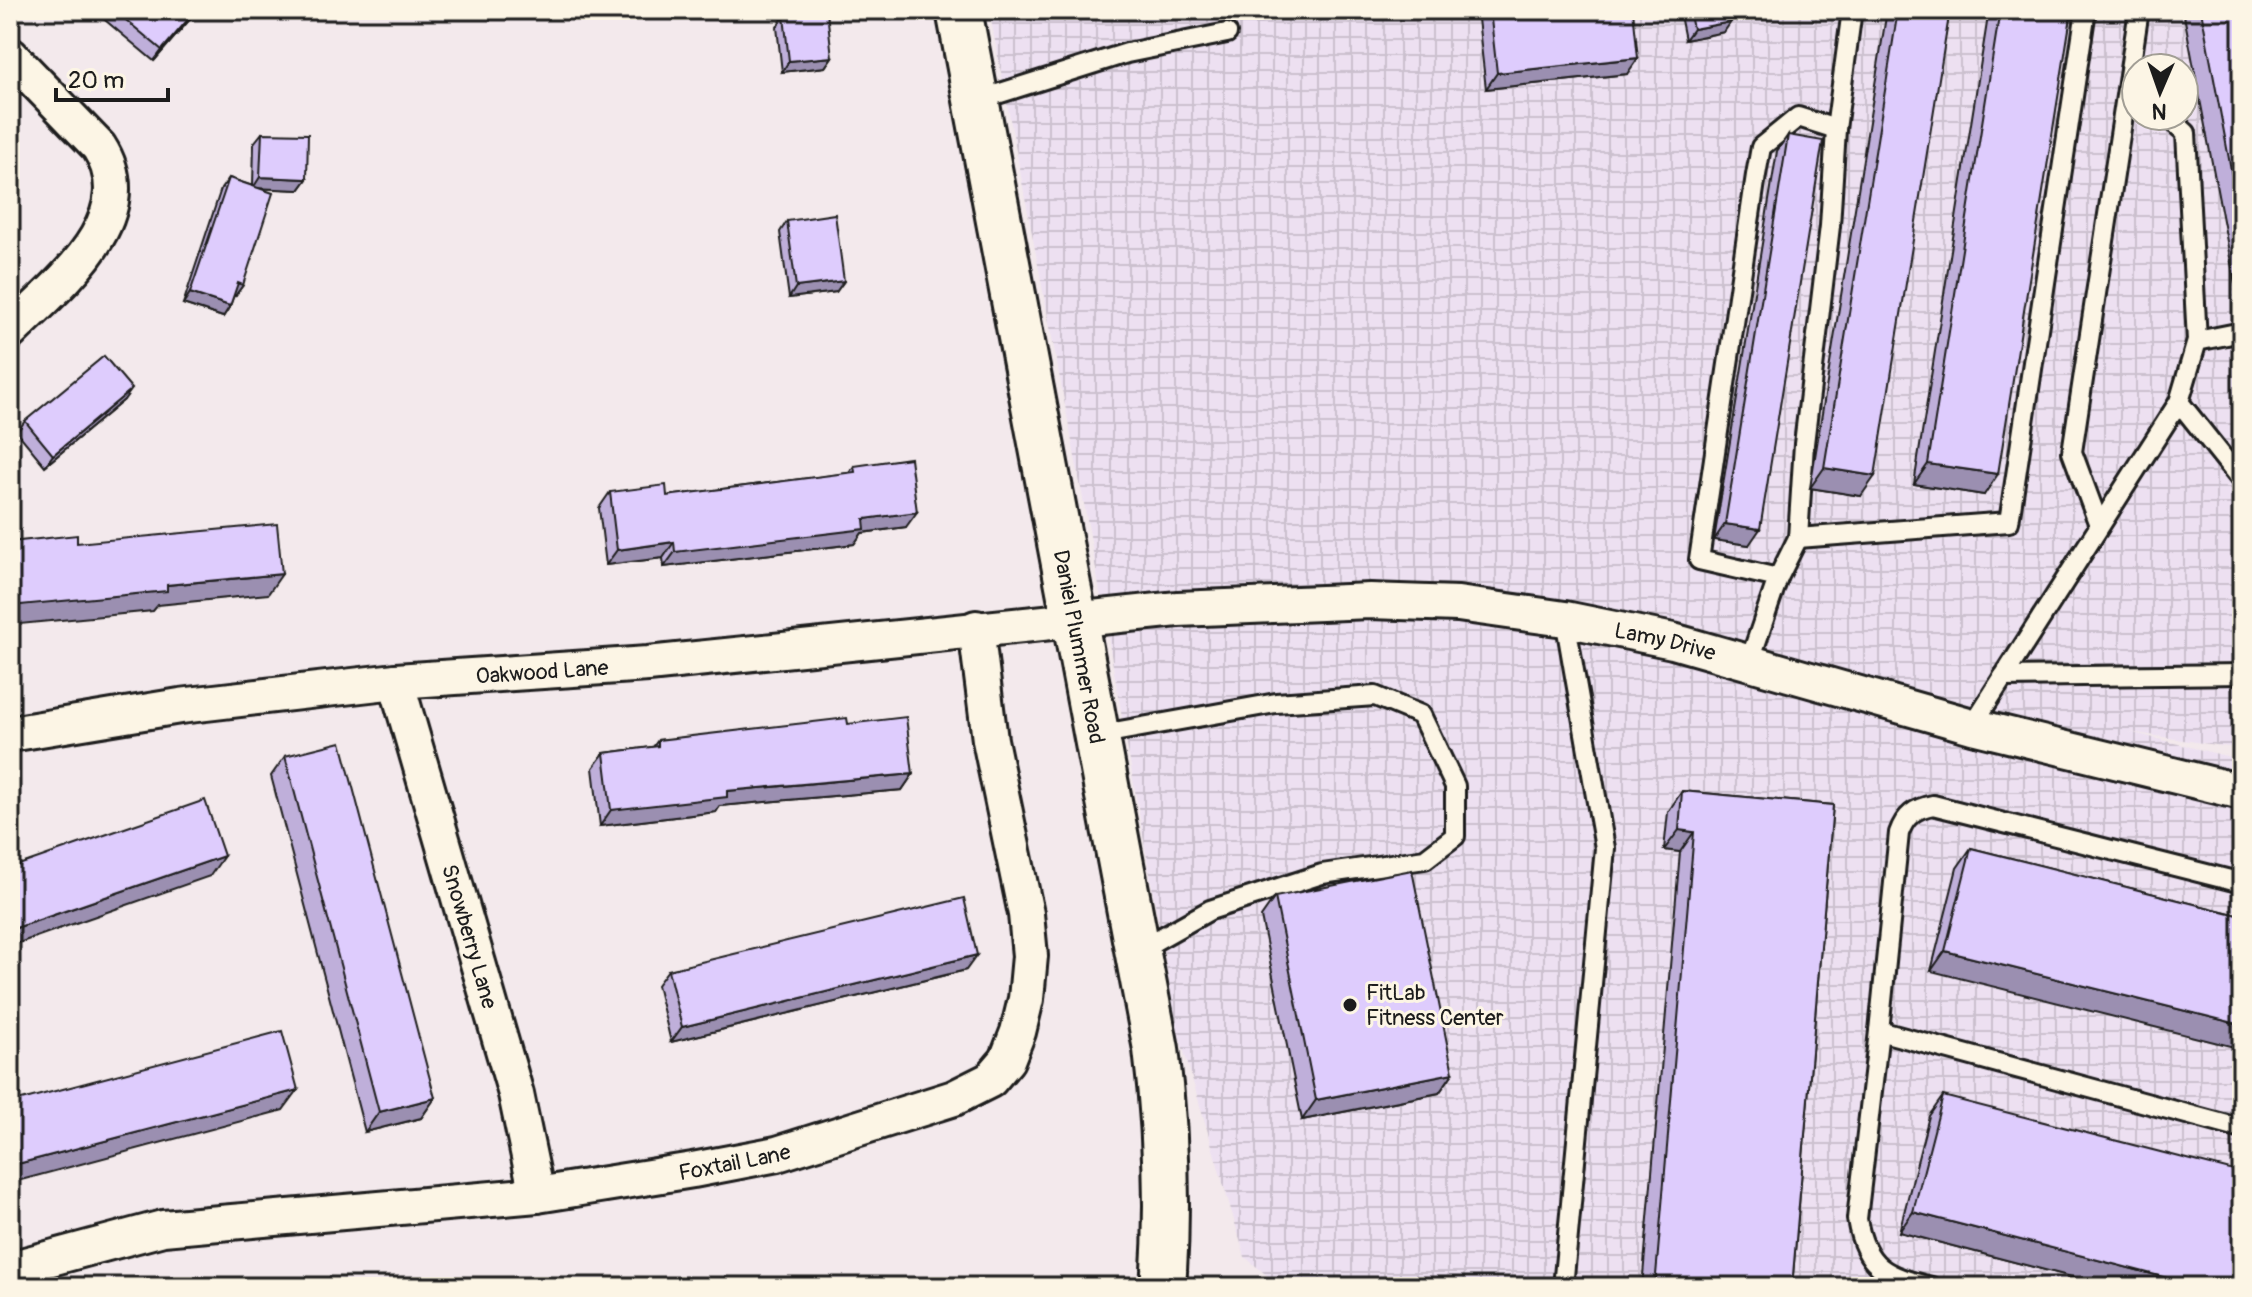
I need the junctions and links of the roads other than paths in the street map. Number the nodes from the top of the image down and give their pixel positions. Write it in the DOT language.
graph roads {
  1 [pos="959,10"];
  2 [pos="1852,10"];
  3 [pos="2086,10"];
  4 [pos="2139,10"];
  5 [pos="1227,33"];
  6 [pos="2135,52"];
  7 [pos="10,55"];
  8 [pos="975,101"];
  9 [pos="1836,129"];
  10 [pos="2124,132"];
  11 [pos="2185,132"];
  12 [pos="10,332"];
  13 [pos="2242,332"];
  14 [pos="2197,341"];
  15 [pos="2179,402"];
  16 [pos="2242,481"];
  17 [pos="2099,525"];
  18 [pos="1798,538"];
  19 [pos="1778,578"];
  20 [pos="1565,619"];
  21 [pos="1075,622"];
  22 [pos="976,628"];
  23 [pos="1749,663"];
  24 [pos="2242,674"];
  25 [pos="2003,677"];
  26 [pos="396,681"];
  27 [pos="1972,726"];
  28 [pos="10,734"];
  29 [pos="1097,735"];
  30 [pos="2242,792"];
  31 [pos="2242,883"];
  32 [pos="1139,950"];
  33 [pos="1879,1031"];
  34 [pos="2242,1129"];
  35 [pos="537,1195"];
  36 [pos="10,1269"];
  37 [pos="1163,1287"];
  38 [pos="1563,1287"];
  39 [pos="1931,1287"];
  1 -- 8 [label="street, Daniel Plummer Road"];
  2 -- 9 [label="lane"];
  3 -- 18 [label="lane"];
  4 -- 6 [label="lane"];
  5 -- 8 [label="lane"];
  7 -- 12 [label="street"];
  8 -- 21 [label="street, Daniel Plummer Road"];
  9 -- 18 [label="lane"];
  9 -- 19 [label="lane"];
  10 -- 17 [label="lane"];
  11 -- 14 [label="lane"];
  13 -- 14 [label="lane"];
  14 -- 15 [label="lane"];
  15 -- 16 [label="lane"];
  15 -- 17 [label="lane"];
  17 -- 25 [label="lane"];
  18 -- 19 [label="lane"];
  19 -- 23 [label="lane"];
  20 -- 21 [label="street, Lamy Drive"];
  20 -- 23 [label="street, Lamy Drive"];
  20 -- 38 [label="lane"];
  21 -- 22 [label="street, Oakwood Lane"];
  21 -- 29 [label="street, Daniel Plummer Road"];
  22 -- 26 [label="street, Oakwood Lane"];
  22 -- 35 [label="street, Foxtail Lane"];
  23 -- 27 [label="street, Lamy Drive"];
  24 -- 25 [label="lane"];
  25 -- 27 [label="lane"];
  26 -- 28 [label="street, Oakwood Lane"];
  26 -- 35 [label="street, Snowberry Lane"];
  27 -- 30 [label="street, Lamy Drive"];
  29 -- 32 [label="street, Daniel Plummer Road"];
  29 -- 32 [label="lane"];
  31 -- 33 [label="lane"];
  32 -- 37 [label="street, Daniel Plummer Road"];
  33 -- 34 [label="lane"];
  33 -- 39 [label="lane"];
  35 -- 36 [label="street, Foxtail Lane"];
}
